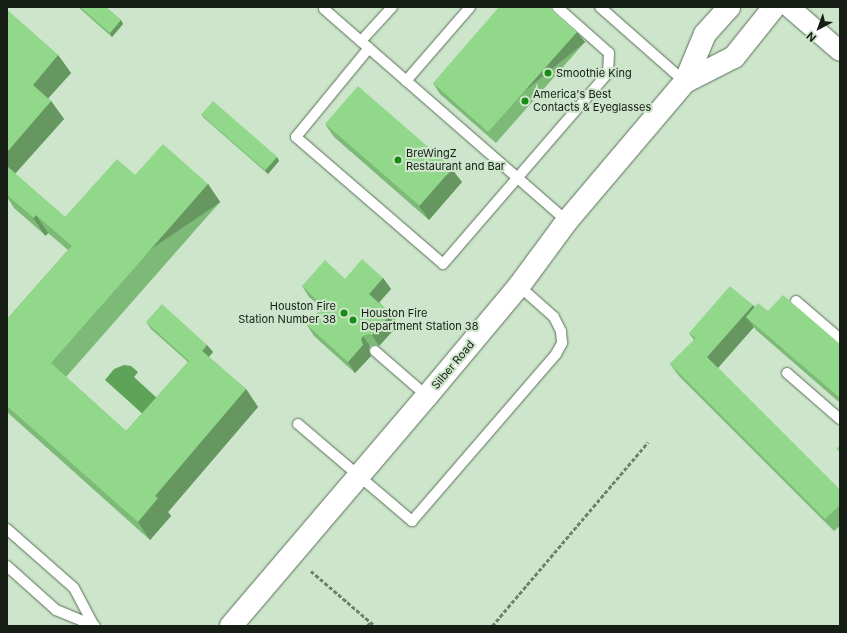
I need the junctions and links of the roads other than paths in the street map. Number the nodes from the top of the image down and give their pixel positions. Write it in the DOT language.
graph roads {
  1 [pos="392,7"];
  2 [pos="470,7"];
  3 [pos="557,7"];
  4 [pos="600,7"];
  5 [pos="728,7"];
  6 [pos="774,7"];
  7 [pos="790,7"];
  8 [pos="324,9"];
  9 [pos="361,41"];
  10 [pos="369,48"];
  11 [pos="840,50"];
  12 [pos="406,81"];
  13 [pos="685,82"];
  14 [pos="517,179"];
  15 [pos="567,221"];
  16 [pos="519,286"];
  17 [pos="796,302"];
  18 [pos="840,339"];
  19 [pos="376,351"];
  20 [pos="787,373"];
  21 [pos="427,396"];
  22 [pos="840,419"];
  23 [pos="298,424"];
  24 [pos="358,476"];
  25 [pos="7,529"];
  26 [pos="7,566"];
  27 [pos="94,625"];
  28 [pos="231,626"];
  1 -- 9 [label="lane"];
  2 -- 12 [label="lane"];
  3 -- 14 [label="lane"];
  4 -- 13 [label="lane"];
  5 -- 13 [label="street, Silber Road"];
  6 -- 13 [label="street, Silber Road"];
  7 -- 11 [label="street"];
  8 -- 9 [label="lane"];
  9 -- 10 [label="lane"];
  10 -- 12 [label="lane"];
  10 -- 14 [label="lane"];
  12 -- 14 [label="lane"];
  13 -- 15 [label="street, Silber Road"];
  14 -- 15 [label="lane"];
  15 -- 16 [label="street, Silber Road"];
  16 -- 21 [label="street, Silber Road"];
  16 -- 24 [label="lane"];
  17 -- 18 [label="lane"];
  19 -- 21 [label="lane"];
  20 -- 22 [label="lane"];
  21 -- 24 [label="street, Silber Road"];
  23 -- 24 [label="lane"];
  24 -- 28 [label="street, Silber Road"];
  25 -- 27 [label="lane"];
  26 -- 27 [label="lane"];
}
